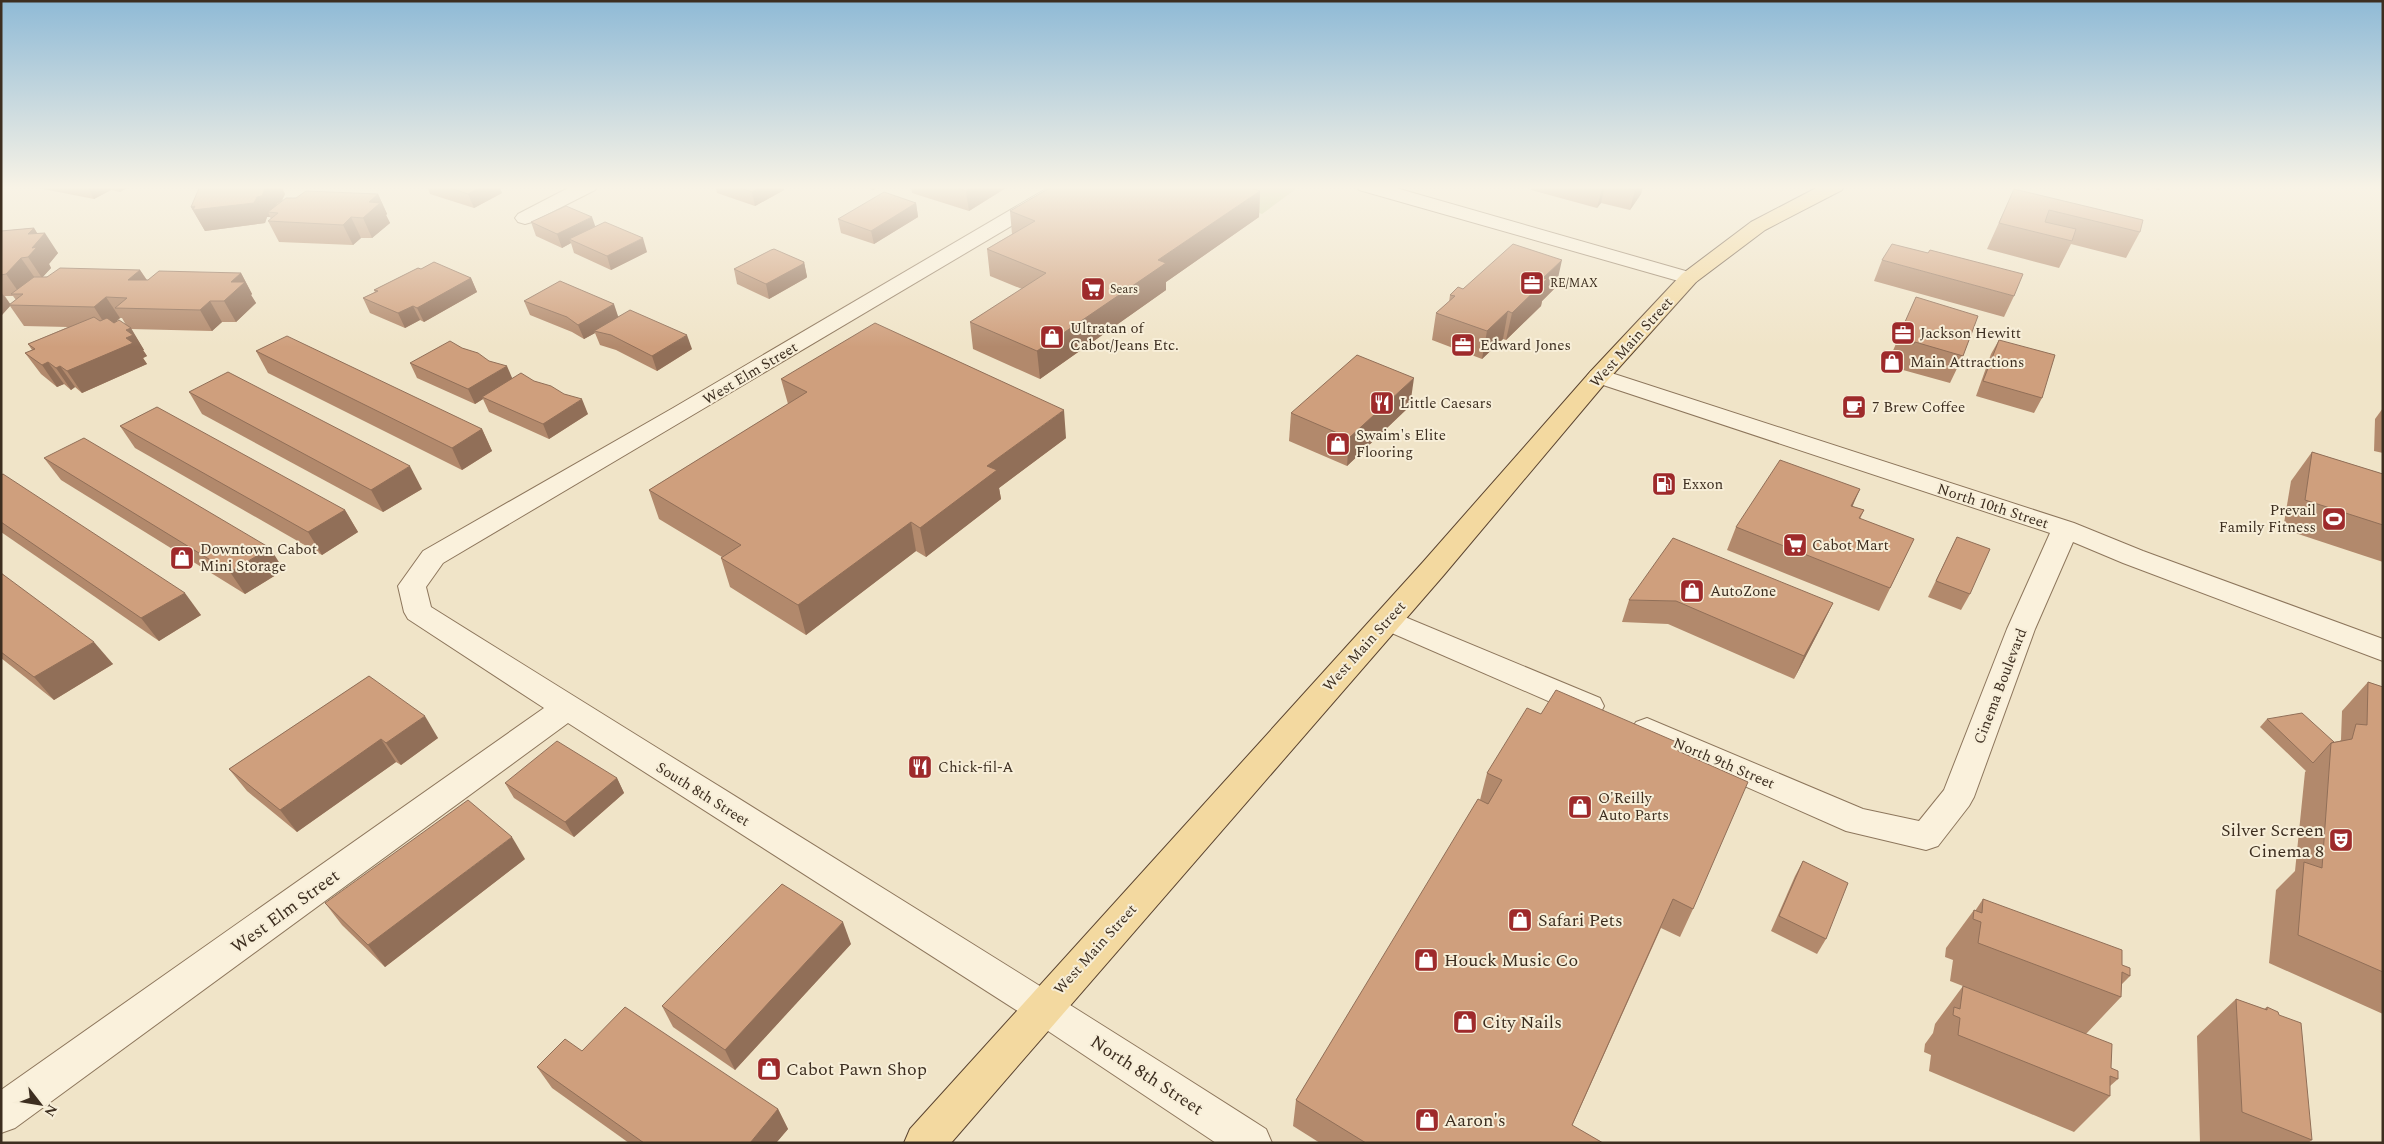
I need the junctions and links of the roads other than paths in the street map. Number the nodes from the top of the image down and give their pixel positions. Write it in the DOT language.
graph roads {
  1 [pos="975,239"];
  2 [pos="1553,239"];
  3 [pos="1740,239"];
  4 [pos="1689,278"];
  5 [pos="1599,376"];
  6 [pos="2065,529"];
  7 [pos="433,557"];
  8 [pos="1388,620"];
  9 [pos="2383,650"];
  10 [pos="568,707"];
  11 [pos="1926,836"];
  12 [pos="1043,1007"];
  13 [pos="1,1114"];
  14 [pos="924,1143"];
  15 [pos="1252,1143"];
  1 -- 7 [label="street, West Elm Street"];
  2 -- 4 [label="street"];
  3 -- 4 [label="main road, West Main Street"];
  4 -- 5 [label="main road, West Main Street"];
  5 -- 6 [label="street, North 10th Street"];
  5 -- 8 [label="main road, West Main Street"];
  6 -- 9 [label="street, North 10th Street"];
  6 -- 11 [label="street, Cinema Boulevard"];
  7 -- 10 [label="street, South 8th Street"];
  8 -- 11 [label="street, North 9th Street"];
  8 -- 12 [label="main road, West Main Street"];
  10 -- 12 [label="street, South 8th Street"];
  10 -- 13 [label="street, West Elm Street"];
  12 -- 14 [label="main road, West Main Street"];
  12 -- 15 [label="street, North 8th Street"];
}
